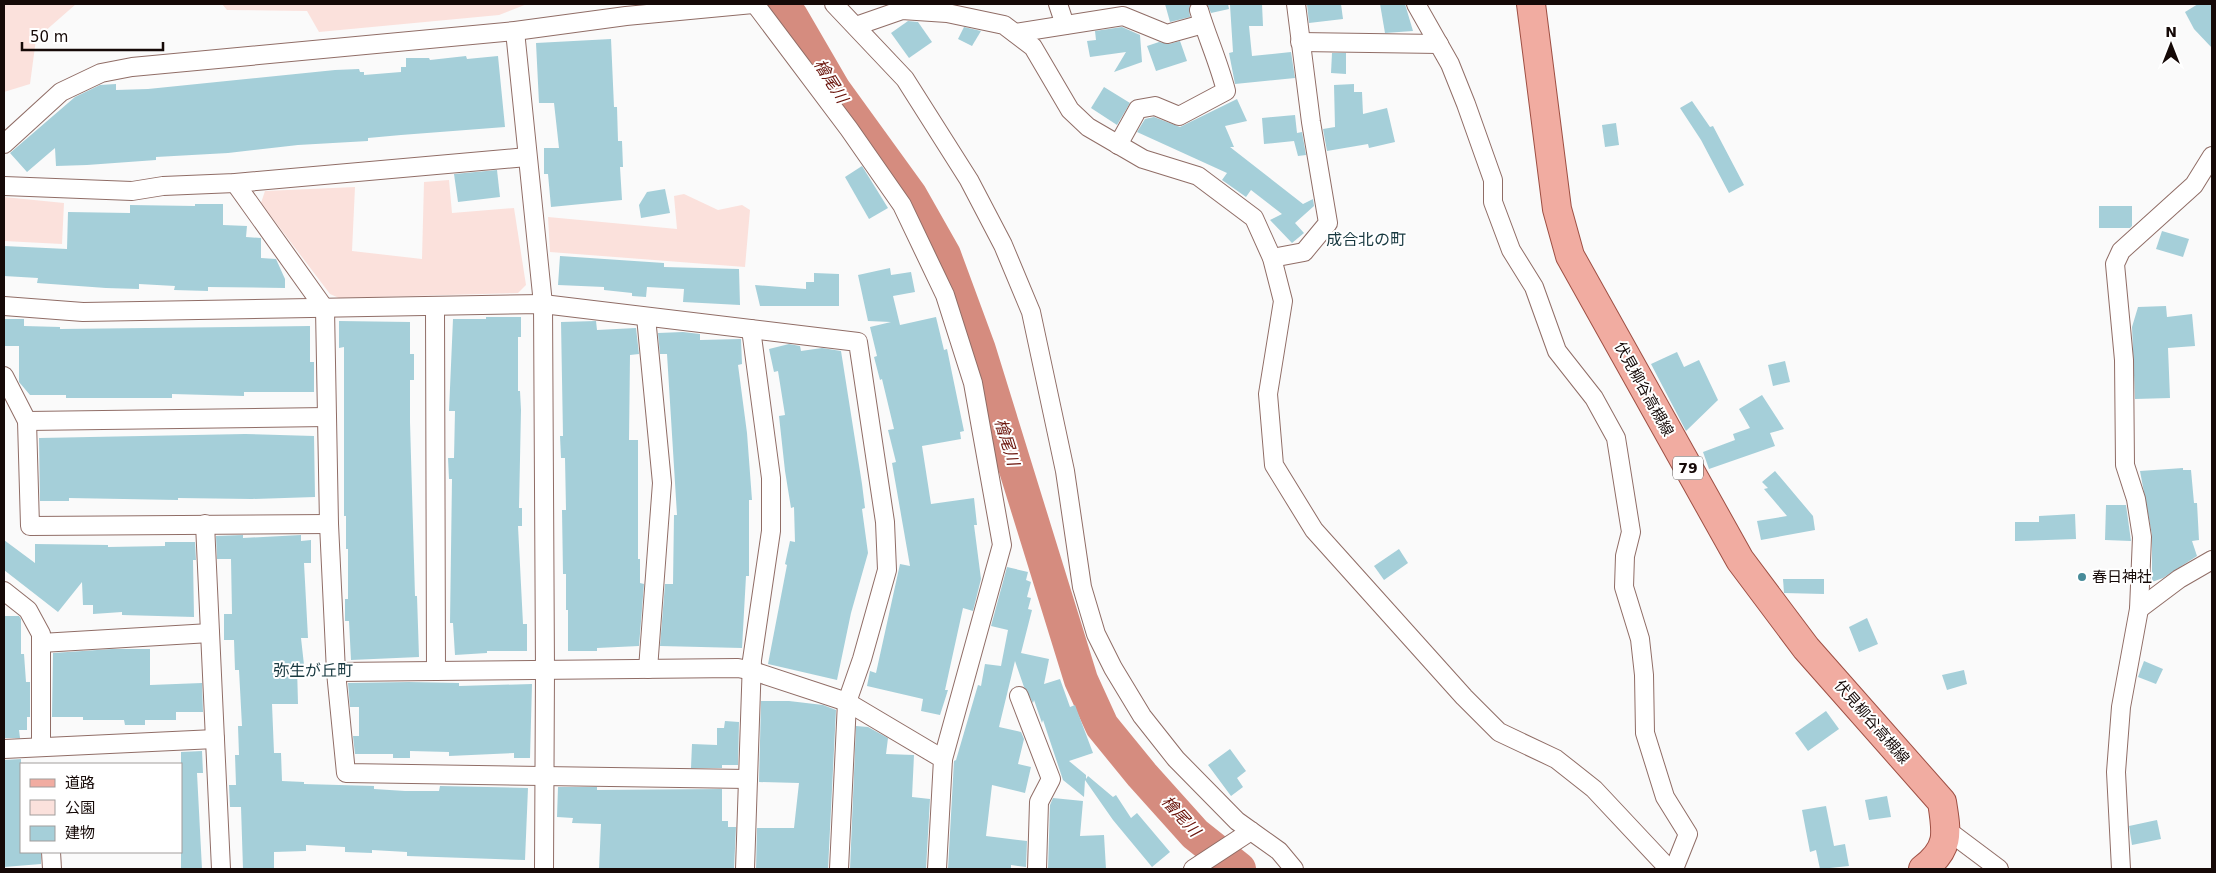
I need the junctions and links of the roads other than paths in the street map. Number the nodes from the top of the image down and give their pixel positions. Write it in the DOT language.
graph roads {
  1 [pos="754,4"];
  2 [pos="834,4"];
  3 [pos="1058,4"];
  4 [pos="1296,4"];
  5 [pos="1416,4"];
  6 [pos="1531,4"];
  7 [pos="1065,25"];
  8 [pos="856,26"];
  9 [pos="515,31"];
  10 [pos="1015,33"];
  11 [pos="1300,42"];
  12 [pos="1439,44"];
  13 [pos="4,144"];
  14 [pos="1118,145"];
  15 [pos="2212,156"];
  16 [pos="527,157"];
  17 [pos="235,183"];
  18 [pos="4,186"];
  19 [pos="1272,258"];
  20 [pos="543,304"];
  21 [pos="4,306"];
  22 [pos="435,307"];
  23 [pos="325,309"];
  24 [pos="646,316"];
  25 [pos="751,329"];
  26 [pos="4,376"];
  27 [pos="327,417"];
  28 [pos="27,421"];
  29 [pos="205,524"];
  30 [pos="329,524"];
  31 [pos="2212,560"];
  32 [pos="4,591"];
  33 [pos="2139,610"];
  34 [pos="210,633"];
  35 [pos="41,643"];
  36 [pos="648,668"];
  37 [pos="545,670"];
  38 [pos="436,671"];
  39 [pos="752,671"];
  40 [pos="336,672"];
  41 [pos="1019,696"];
  42 [pos="847,702"];
  43 [pos="215,739"];
  44 [pos="4,749"];
  45 [pos="44,753"];
  46 [pos="943,759"];
  47 [pos="543,776"];
  48 [pos="748,779"];
  49 [pos="1947,830"];
  50 [pos="1245,834"];
  51 [pos="51,853"];
  52 [pos="1201,866"];
  53 [pos="52,869"];
  54 [pos="221,869"];
  55 [pos="544,869"];
  56 [pos="745,869"];
  57 [pos="839,869"];
  58 [pos="937,869"];
  59 [pos="1036,869"];
  60 [pos="1294,869"];
  61 [pos="1669,869"];
  62 [pos="1674,869"];
  63 [pos="1923,869"];
  64 [pos="1999,869"];
  65 [pos="2120,869"];
  1 -- 9 [label="street"];
  1 -- 46 [label="street"];
  2 -- 8 [label="street"];
  3 -- 7 [label="street"];
  4 -- 11 [label="street"];
  5 -- 12 [label="street"];
  6 -- 49 [label="main road, 伏見柳谷高槻線 / 79"];
  7 -- 10 [label="street"];
  7 -- 14 [label="street"];
  8 -- 10 [label="street"];
  8 -- 50 [label="street"];
  9 -- 13 [label="street"];
  9 -- 16 [label="street"];
  10 -- 14 [label="street"];
  11 -- 12 [label="street"];
  11 -- 19 [label="street"];
  12 -- 62 [label="street"];
  14 -- 19 [label="street"];
  15 -- 33 [label="street"];
  16 -- 17 [label="street"];
  16 -- 20 [label="street"];
  17 -- 18 [label="street"];
  17 -- 23 [label="street"];
  19 -- 61 [label="street"];
  20 -- 22 [label="street"];
  20 -- 24 [label="street"];
  20 -- 37 [label="street"];
  21 -- 23 [label="street"];
  22 -- 23 [label="street"];
  22 -- 38 [label="street"];
  23 -- 27 [label="street"];
  24 -- 25 [label="street"];
  24 -- 36 [label="street"];
  25 -- 39 [label="street"];
  25 -- 42 [label="street"];
  26 -- 28 [label="street"];
  27 -- 28 [label="street"];
  27 -- 30 [label="street"];
  28 -- 29 [label="street"];
  29 -- 30 [label="street"];
  29 -- 34 [label="street"];
  30 -- 40 [label="street"];
  31 -- 33 [label="street"];
  32 -- 35 [label="street"];
  33 -- 65 [label="street"];
  34 -- 35 [label="street"];
  34 -- 43 [label="street"];
  35 -- 45 [label="street"];
  36 -- 37 [label="street"];
  36 -- 39 [label="street"];
  37 -- 38 [label="street"];
  37 -- 47 [label="street"];
  38 -- 40 [label="street"];
  39 -- 42 [label="street"];
  39 -- 48 [label="street"];
  40 -- 47 [label="street"];
  41 -- 59 [label="street"];
  42 -- 46 [label="street"];
  42 -- 57 [label="street"];
  43 -- 45 [label="street"];
  43 -- 54 [label="street"];
  44 -- 45 [label="street"];
  46 -- 58 [label="street"];
  47 -- 48 [label="street"];
  47 -- 55 [label="street"];
  48 -- 56 [label="street"];
  49 -- 63 [label="main road, 伏見柳谷高槻線 / 79"];
  49 -- 64 [label="street"];
  50 -- 52 [label="street"];
  50 -- 60 [label="street"];
  51 -- 53 [label="street"];
}
